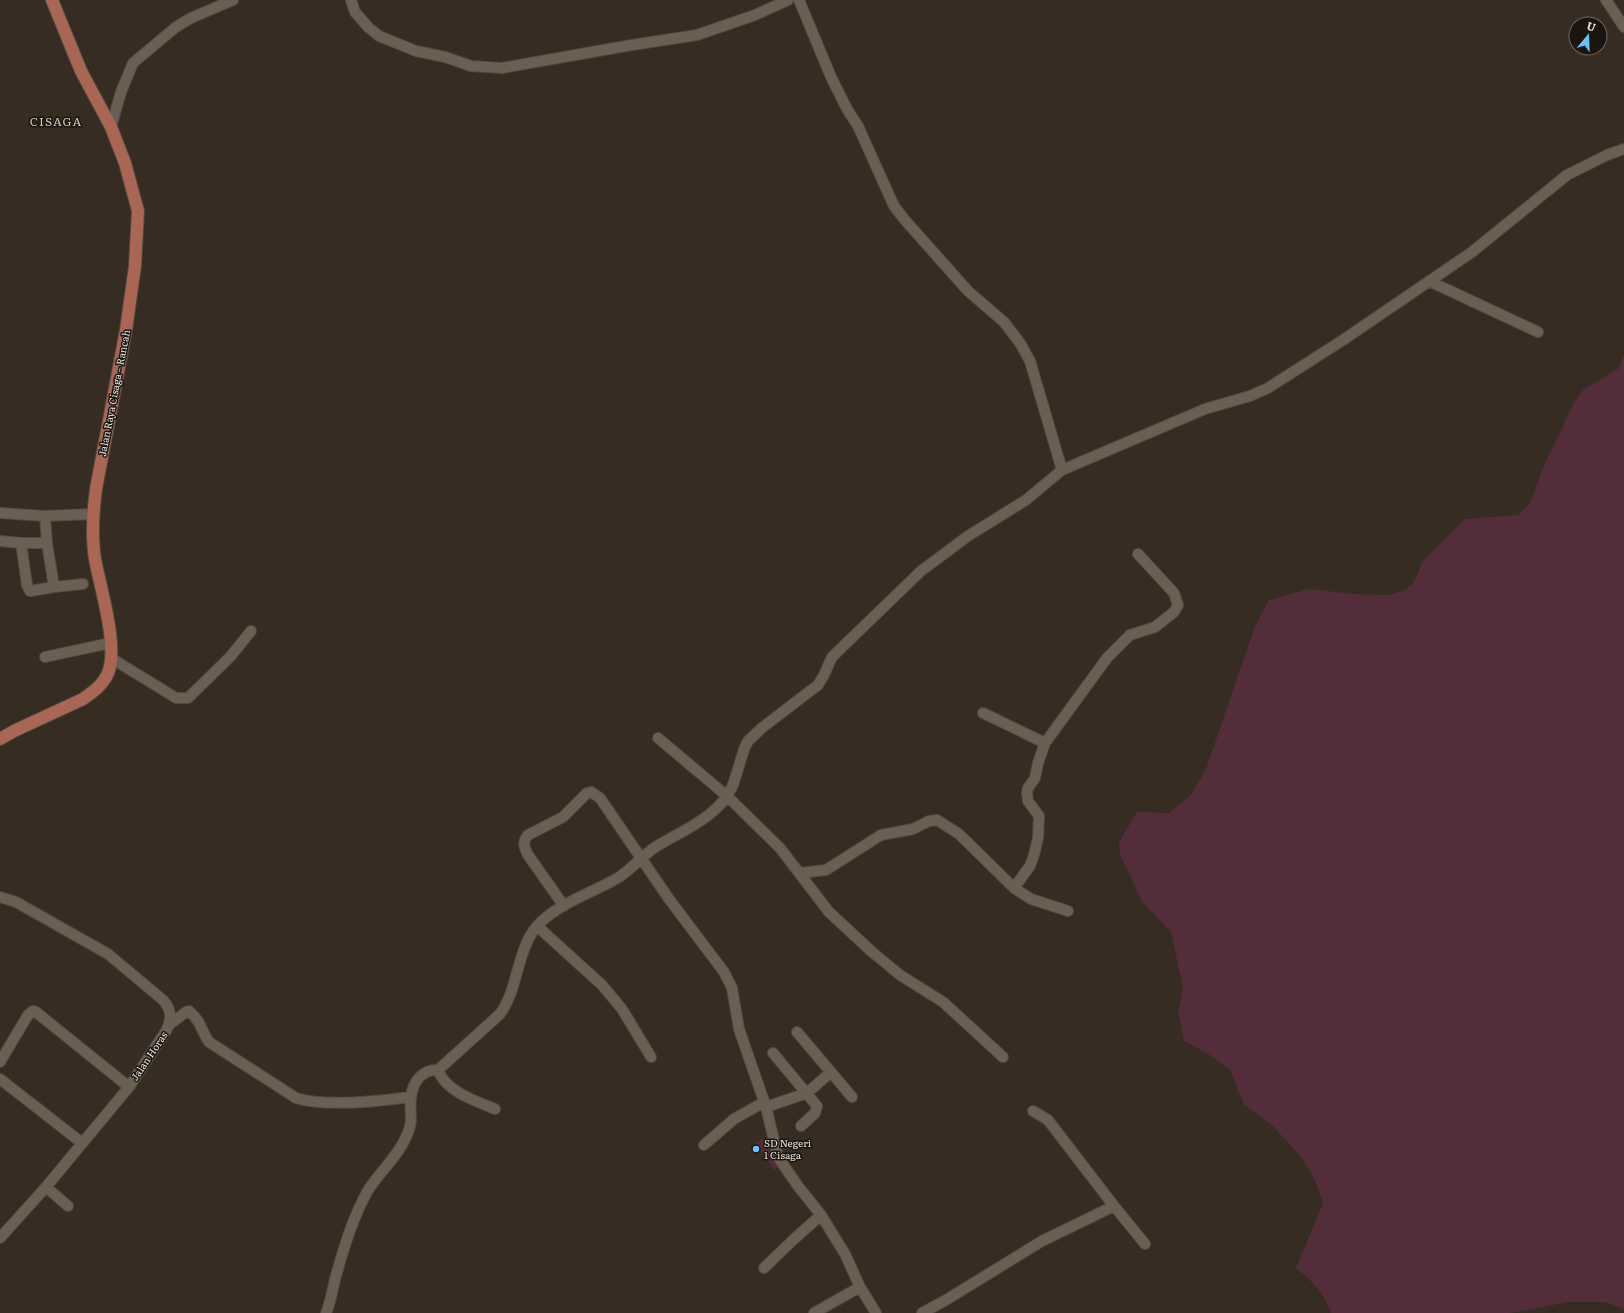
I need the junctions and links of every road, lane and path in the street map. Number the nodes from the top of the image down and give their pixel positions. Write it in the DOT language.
graph roads {
  1 [pos="52,0"];
  2 [pos="232,0"];
  3 [pos="351,0"];
  4 [pos="788,0"];
  5 [pos="799,0"];
  6 [pos="1606,0"];
  7 [pos="1624,27"];
  8 [pos="111,127"];
  9 [pos="1624,149"];
  10 [pos="1429,281"];
  11 [pos="1538,332"];
  12 [pos="1062,470"];
  13 [pos="0,513"];
  14 [pos="92,514"];
  15 [pos="45,516"];
  16 [pos="0,541"];
  17 [pos="21,543"];
  18 [pos="47,543"];
  19 [pos="1138,554"];
  20 [pos="83,584"];
  21 [pos="54,587"];
  22 [pos="251,631"];
  23 [pos="110,643"];
  24 [pos="45,657"];
  25 [pos="111,658"];
  26 [pos="983,713"];
  27 [pos="658,738"];
  28 [pos="0,739"];
  29 [pos="1045,743"];
  30 [pos="727,796"];
  31 [pos="641,858"];
  32 [pos="800,873"];
  33 [pos="1014,888"];
  34 [pos="0,897"];
  35 [pos="564,906"];
  36 [pos="1068,911"];
  37 [pos="537,926"];
  38 [pos="170,1024"];
  39 [pos="797,1032"];
  40 [pos="4,1045"];
  41 [pos="773,1053"];
  42 [pos="651,1057"];
  43 [pos="1003,1057"];
  44 [pos="0,1062"];
  45 [pos="438,1070"];
  46 [pos="831,1072"];
  47 [pos="0,1080"];
  48 [pos="129,1087"];
  49 [pos="807,1093"];
  50 [pos="411,1097"];
  51 [pos="852,1097"];
  52 [pos="765,1105"];
  53 [pos="495,1109"];
  54 [pos="1033,1111"];
  55 [pos="801,1126"];
  56 [pos="82,1143"];
  57 [pos="704,1145"];
  58 [pos="46,1187"];
  59 [pos="68,1206"];
  60 [pos="1114,1206"];
  61 [pos="821,1215"];
  62 [pos="0,1238"];
  63 [pos="1146,1244"];
  64 [pos="764,1268"];
  65 [pos="860,1287"];
  66 [pos="326,1313"];
  67 [pos="814,1313"];
  68 [pos="876,1313"];
  69 [pos="922,1313"];
  1 -- 8 [label="main road, Jalan Raya Cisaga – Rancah"];
  2 -- 8 [label="street"];
  3 -- 4 [label="street"];
  5 -- 12 [label="street"];
  6 -- 7 [label="street"];
  8 -- 14 [label="main road, Jalan Raya Cisaga – Rancah"];
  9 -- 10 [label="street"];
  10 -- 11 [label="street"];
  10 -- 12 [label="street"];
  12 -- 30 [label="street"];
  13 -- 15 [label="street"];
  14 -- 15 [label="street"];
  14 -- 23 [label="main road, Jalan Raya Cisaga – Rancah"];
  15 -- 18 [label="street"];
  16 -- 17 [label="street"];
  17 -- 18 [label="street"];
  17 -- 21 [label="street"];
  18 -- 21 [label="street"];
  19 -- 29 [label="street"];
  20 -- 21 [label="street"];
  22 -- 25 [label="street"];
  23 -- 24 [label="street"];
  23 -- 25 [label="main road, Jalan Raya Cisaga – Rancah"];
  25 -- 28 [label="main road, Jalan Raya Cisaga – Rancah"];
  26 -- 29 [label="street"];
  27 -- 30 [label="street"];
  29 -- 33 [label="street"];
  30 -- 31 [label="street"];
  30 -- 32 [label="street"];
  31 -- 35 [label="street"];
  31 -- 35 [label="street"];
  31 -- 52 [label="street"];
  32 -- 33 [label="street"];
  32 -- 43 [label="street"];
  33 -- 36 [label="street"];
  34 -- 38 [label="street, Jalan Horas"];
  35 -- 37 [label="street"];
  37 -- 42 [label="street"];
  37 -- 45 [label="street"];
  38 -- 48 [label="street, Jalan Horas"];
  38 -- 50 [label="street"];
  39 -- 46 [label="street"];
  40 -- 44 [label="street"];
  40 -- 48 [label="street"];
  41 -- 49 [label="street"];
  45 -- 50 [label="street"];
  45 -- 53 [label="street"];
  46 -- 49 [label="street"];
  46 -- 51 [label="street"];
  47 -- 56 [label="street"];
  48 -- 56 [label="street, Jalan Horas"];
  49 -- 52 [label="street"];
  49 -- 55 [label="street"];
  50 -- 66 [label="street"];
  52 -- 57 [label="street"];
  52 -- 61 [label="street"];
  54 -- 60 [label="street"];
  56 -- 58 [label="street, Jalan Horas"];
  58 -- 59 [label="street"];
  58 -- 62 [label="street, Jalan Horas"];
  60 -- 63 [label="street"];
  60 -- 69 [label="street"];
  61 -- 64 [label="street"];
  61 -- 65 [label="street"];
  65 -- 67 [label="street"];
  65 -- 68 [label="street"];
}
